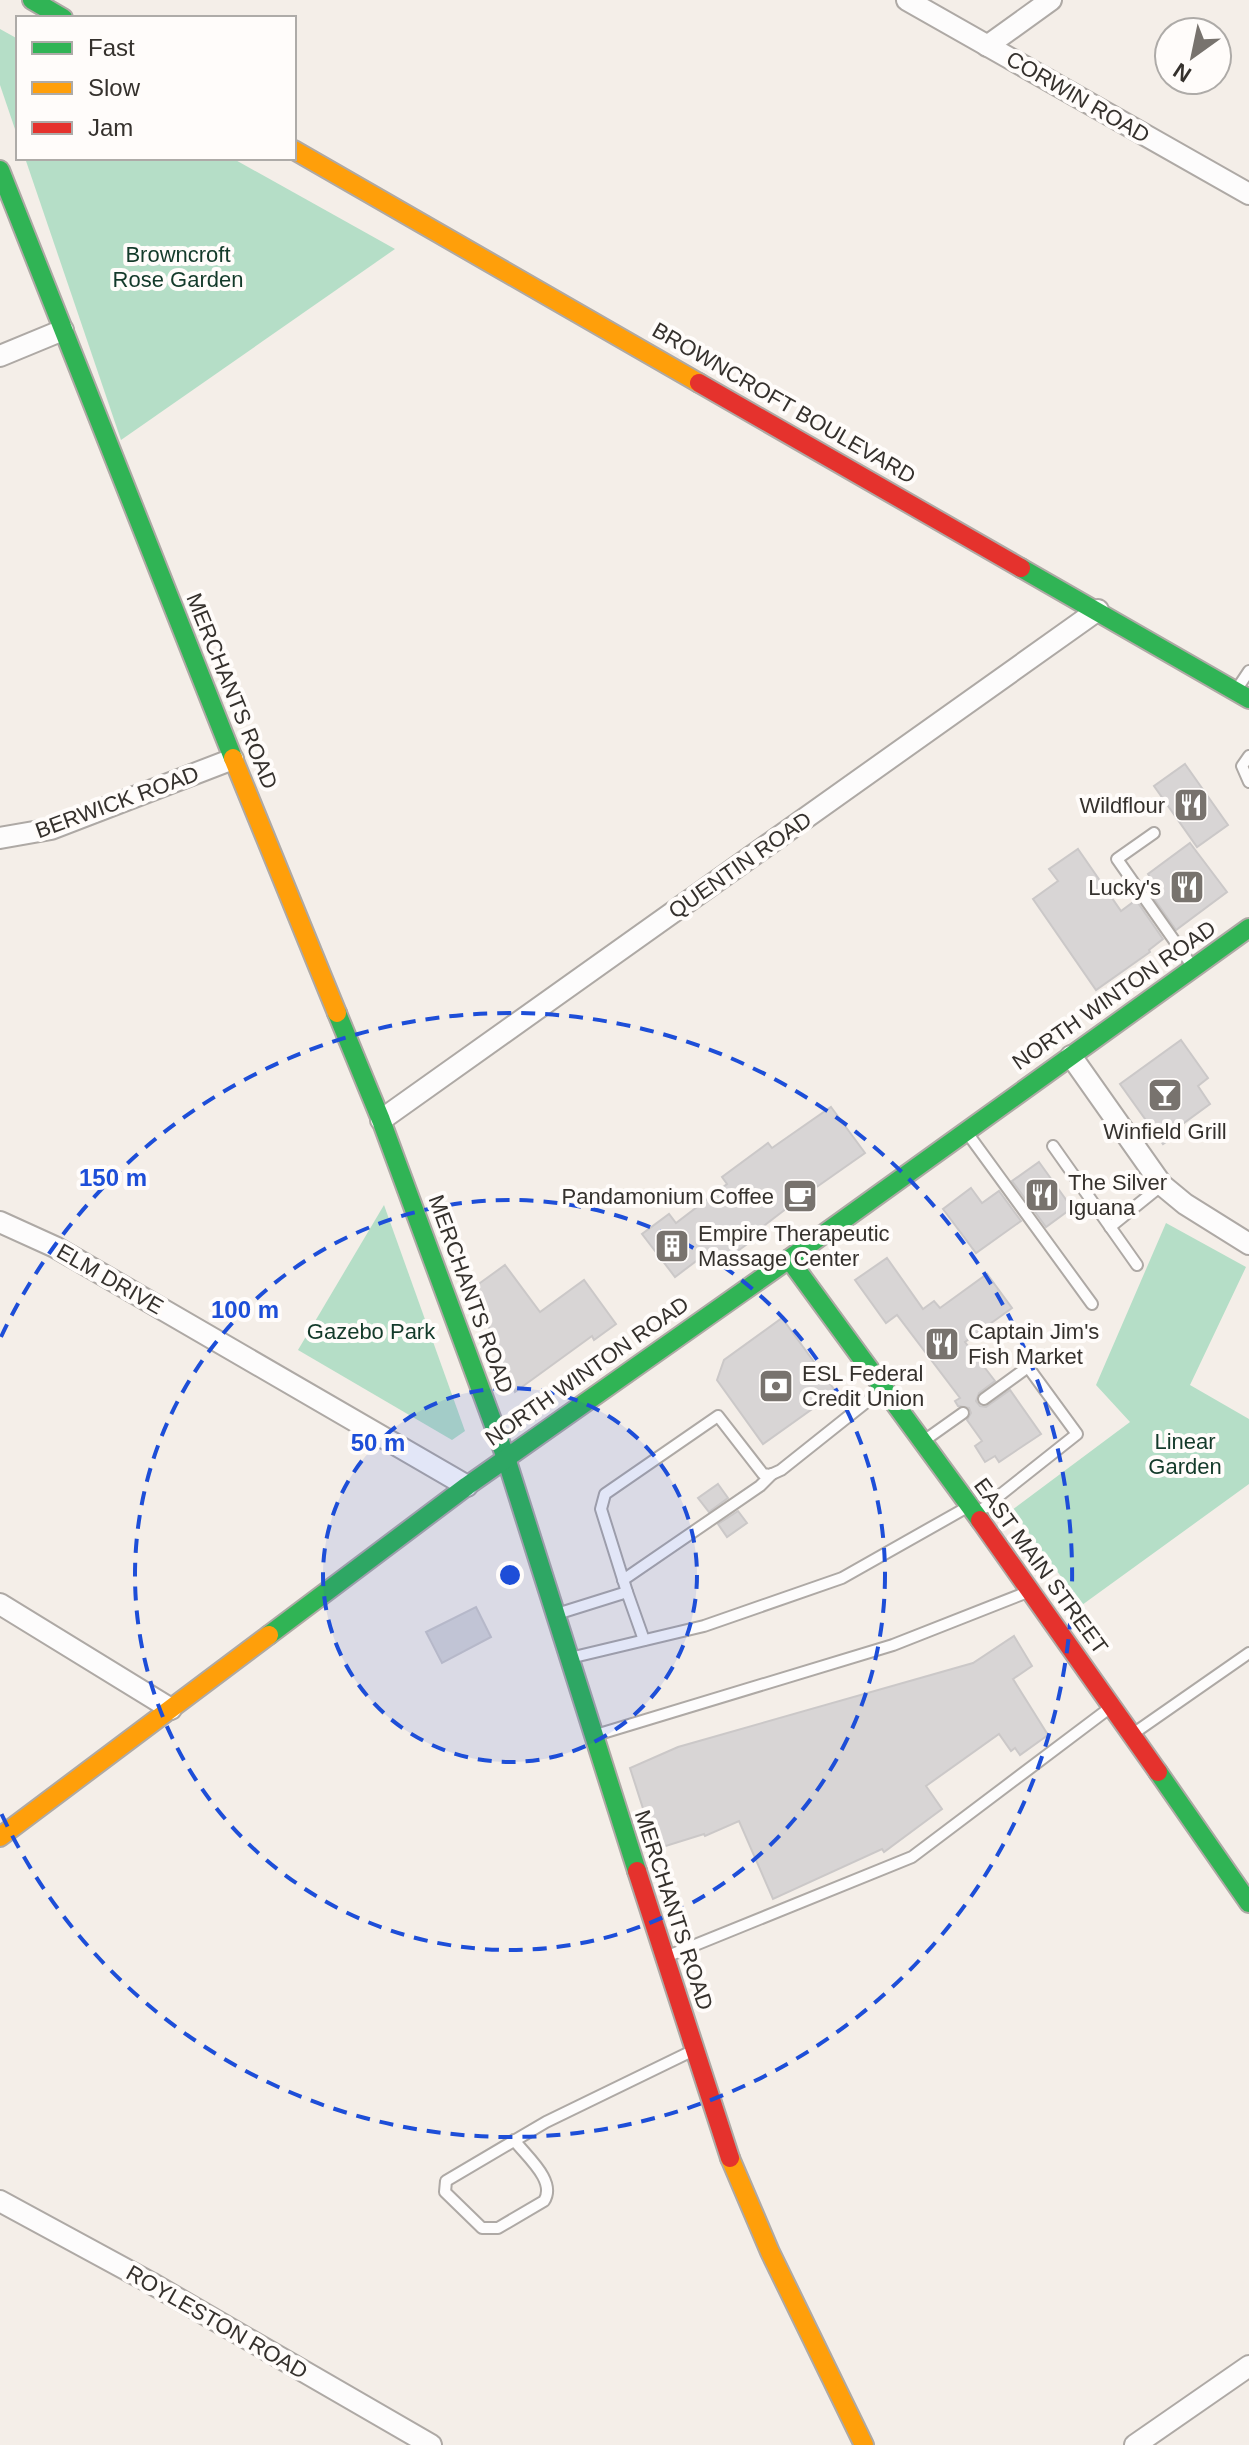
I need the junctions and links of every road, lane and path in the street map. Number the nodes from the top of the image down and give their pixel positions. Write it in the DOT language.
graph roads {
  1 [pos="32,0"];
  2 [pos="907,0"];
  3 [pos="1051,0"];
  4 [pos="60,16"];
  5 [pos="987,46"];
  6 [pos="296,151"];
  7 [pos="0,170"];
  8 [pos="1249,194"];
  9 [pos="63,330"];
  10 [pos="0,356"];
  11 [pos="1098,610"];
  12 [pos="1249,671"];
  13 [pos="1242,695"];
  14 [pos="1249,756"];
  15 [pos="233,759"];
  16 [pos="1249,782"];
  17 [pos="1154,833"];
  18 [pos="0,838"];
  19 [pos="1249,928"];
  20 [pos="1194,968"];
  21 [pos="1071,1056"];
  22 [pos="381,1120"];
  23 [pos="966,1130"];
  24 [pos="1053,1146"];
  25 [pos="1162,1185"];
  26 [pos="0,1222"];
  27 [pos="1110,1227"];
  28 [pos="1249,1244"];
  29 [pos="789,1259"];
  30 [pos="1137,1265"];
  31 [pos="1092,1304"];
  32 [pos="884,1389"];
  33 [pos="984,1399"];
  34 [pos="963,1413"];
  35 [pos="922,1442"];
  36 [pos="506,1458"];
  37 [pos="772,1474"];
  38 [pos="467,1486"];
  39 [pos="972,1510"];
  40 [pos="623,1580"];
  41 [pos="1031,1590"];
  42 [pos="627,1592"];
  43 [pos="0,1604"];
  44 [pos="555,1615"];
  45 [pos="644,1640"];
  46 [pos="1249,1653"];
  47 [pos="568,1658"];
  48 [pos="1112,1707"];
  49 [pos="171,1709"];
  50 [pos="1132,1734"];
  51 [pos="593,1736"];
  52 [pos="0,1837"];
  53 [pos="1249,1903"];
  54 [pos="664,1958"];
  55 [pos="694,2050"];
  56 [pos="514,2140"];
  57 [pos="0,2201"];
  58 [pos="1249,2366"];
  59 [pos="431,2445"];
  60 [pos="864,2445"];
  61 [pos="1135,2445"];
  1 -- 4 [label="main road"];
  2 -- 5 [label="street, CORWIN ROAD"];
  3 -- 5 [label="street"];
  5 -- 8 [label="street, CORWIN ROAD"];
  6 -- 11 [label="main road, BROWNCROFT BOULEVARD"];
  7 -- 9 [label="main road, MERCHANTS ROAD"];
  9 -- 10 [label="street"];
  9 -- 15 [label="main road, MERCHANTS ROAD"];
  11 -- 13 [label="main road, BROWNCROFT BOULEVARD"];
  11 -- 22 [label="street, QUENTIN ROAD"];
  12 -- 13 [label="lane"];
  14 -- 16 [label="lane"];
  15 -- 18 [label="street, BERWICK ROAD"];
  15 -- 22 [label="main road, MERCHANTS ROAD"];
  17 -- 20 [label="lane"];
  19 -- 20 [label="main road, NORTH WINTON ROAD"];
  20 -- 21 [label="main road, NORTH WINTON ROAD"];
  21 -- 23 [label="main road, NORTH WINTON ROAD"];
  21 -- 25 [label="street"];
  22 -- 36 [label="main road, MERCHANTS ROAD"];
  23 -- 29 [label="main road, NORTH WINTON ROAD"];
  23 -- 31 [label="lane"];
  24 -- 27 [label="lane"];
  25 -- 27 [label="lane"];
  25 -- 28 [label="street"];
  26 -- 38 [label="street, ELM DRIVE"];
  27 -- 30 [label="lane"];
  29 -- 32 [label="main road, EAST MAIN STREET"];
  29 -- 36 [label="main road, NORTH WINTON ROAD"];
  32 -- 35 [label="main road, EAST MAIN STREET"];
  32 -- 37 [label="lane"];
  33 -- 39 [label="lane"];
  34 -- 35 [label="lane"];
  35 -- 39 [label="main road, EAST MAIN STREET"];
  36 -- 38 [label="main road, NORTH WINTON ROAD"];
  36 -- 44 [label="main road, MERCHANTS ROAD"];
  37 -- 40 [label="lane"];
  37 -- 40 [label="lane"];
  38 -- 49 [label="main road, NORTH WINTON ROAD"];
  39 -- 41 [label="main road, EAST MAIN STREET"];
  39 -- 45 [label="lane"];
  40 -- 42 [label="lane"];
  41 -- 48 [label="main road, EAST MAIN STREET"];
  41 -- 51 [label="lane"];
  42 -- 44 [label="lane"];
  42 -- 45 [label="lane"];
  43 -- 49 [label="street"];
  44 -- 47 [label="main road, MERCHANTS ROAD"];
  45 -- 47 [label="lane"];
  46 -- 50 [label="lane"];
  47 -- 51 [label="main road, MERCHANTS ROAD"];
  48 -- 50 [label="main road, EAST MAIN STREET"];
  48 -- 54 [label="lane"];
  49 -- 52 [label="main road, NORTH WINTON ROAD"];
  50 -- 53 [label="main road, EAST MAIN STREET"];
  51 -- 54 [label="main road, MERCHANTS ROAD"];
  54 -- 55 [label="main road, MERCHANTS ROAD"];
  55 -- 56 [label="lane"];
  55 -- 60 [label="main road, MERCHANTS ROAD"];
  56 -- 56 [label="lane"];
  57 -- 59 [label="street, ROYLESTON ROAD"];
  58 -- 61 [label="street"];
}
